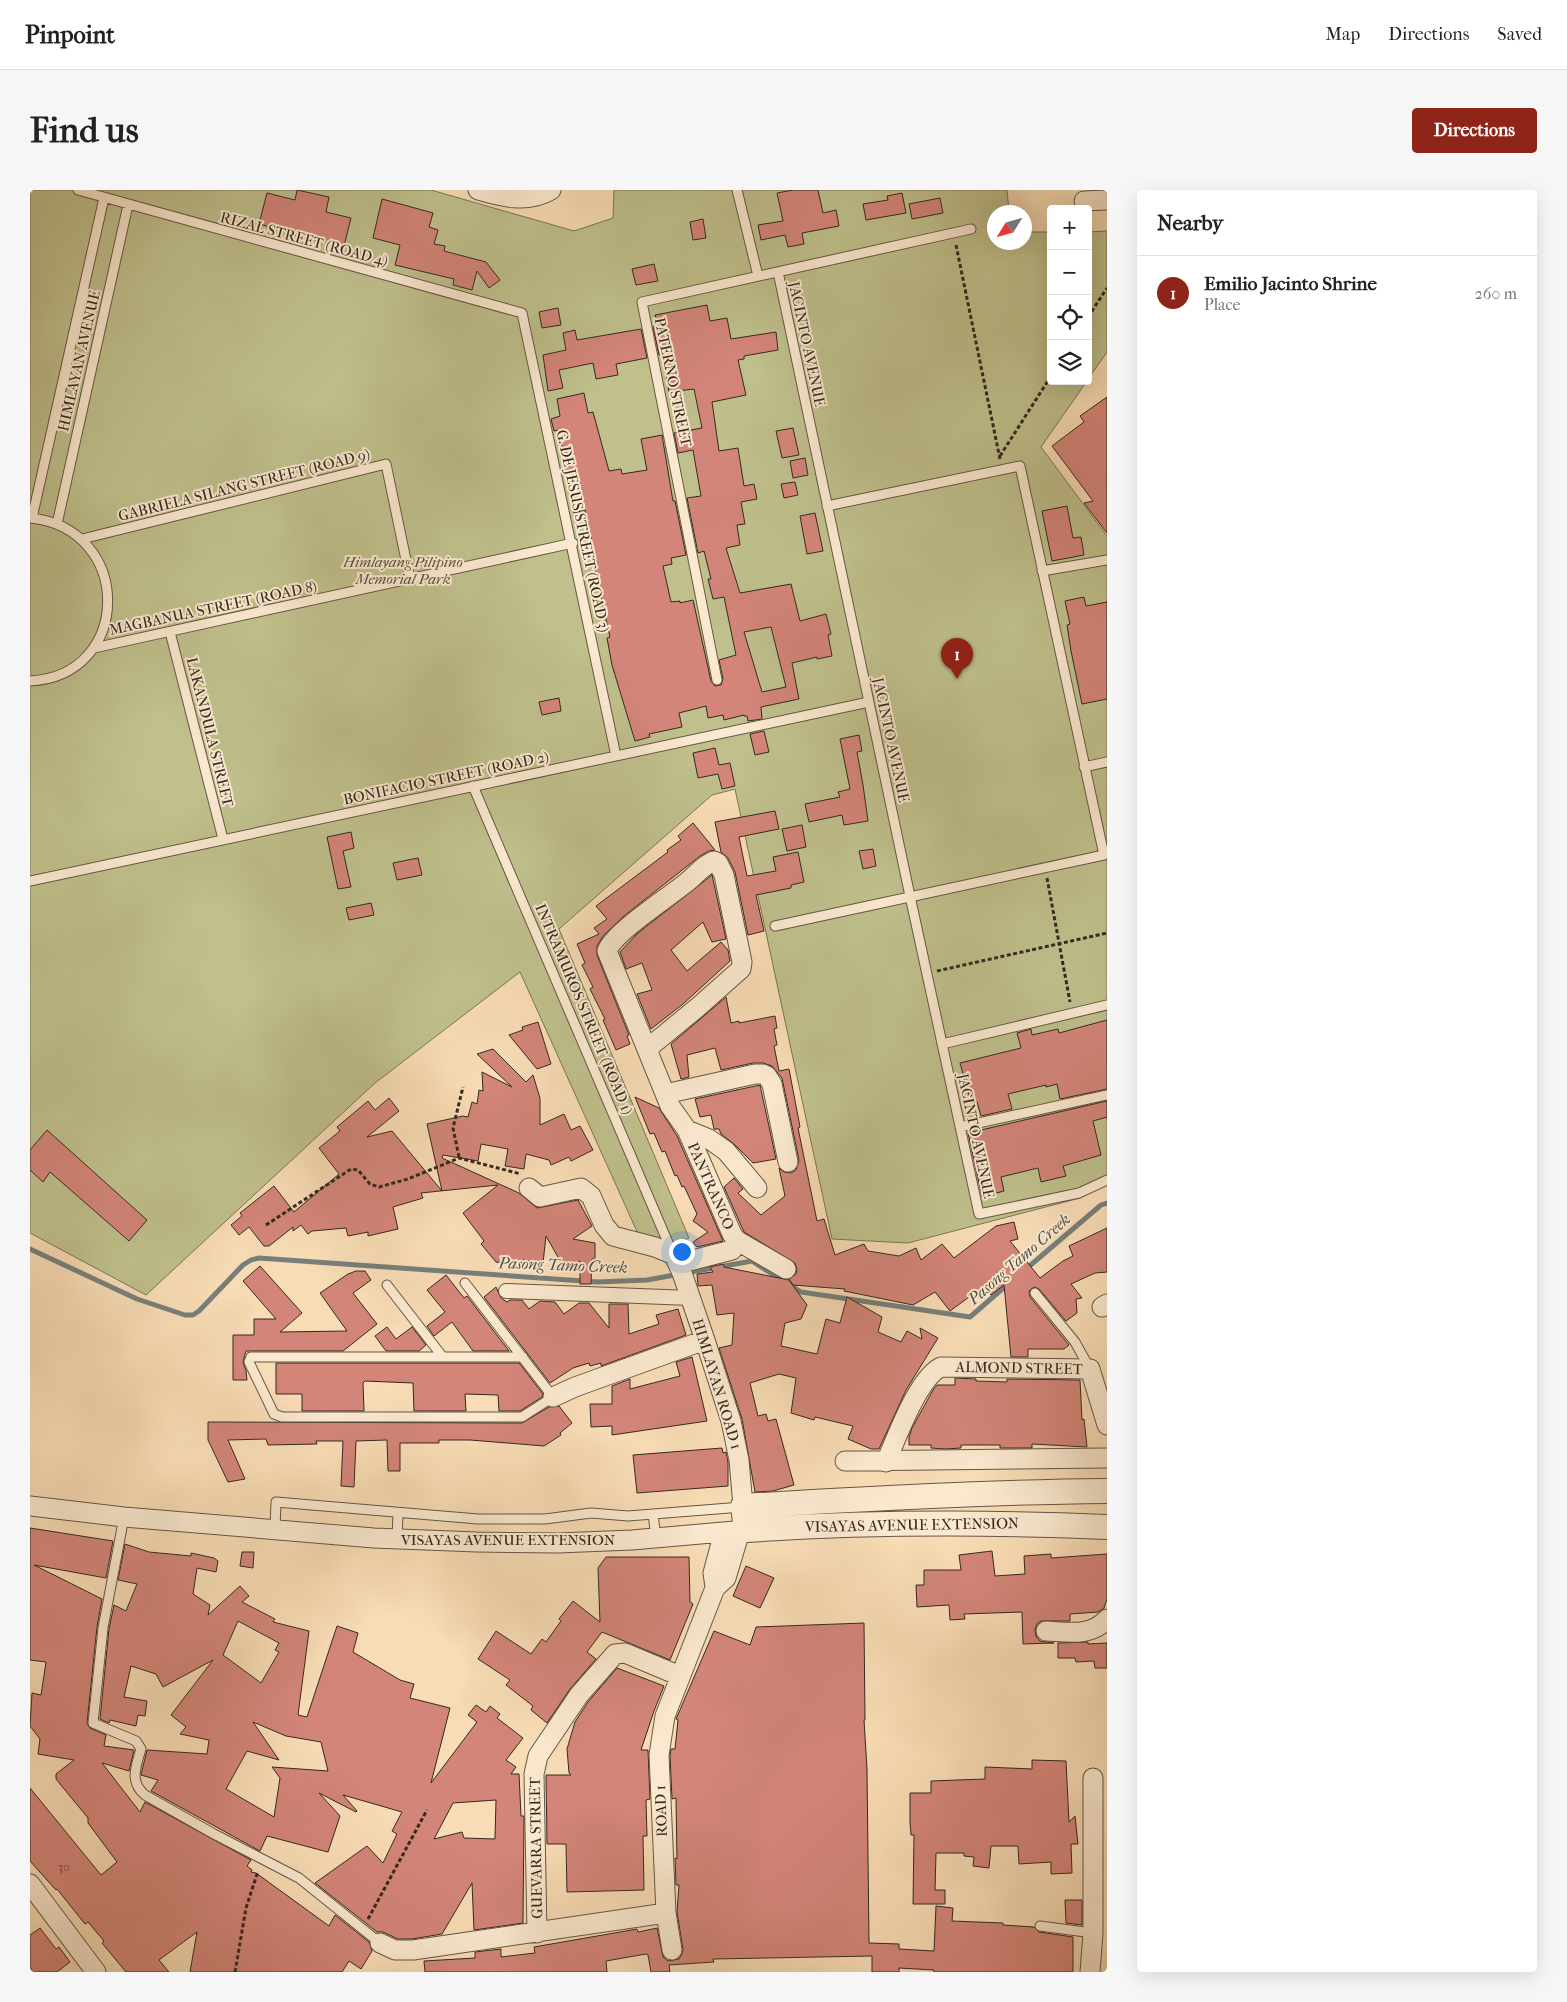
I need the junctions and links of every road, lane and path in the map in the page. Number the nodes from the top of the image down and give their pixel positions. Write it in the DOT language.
graph roads {
  1 [pos="78,190"];
  2 [pos="478,190"];
  3 [pos="551,190"];
  4 [pos="737,190"];
  5 [pos="104,198"];
  6 [pos="1107,200"];
  7 [pos="1084,201"];
  8 [pos="128,205"];
  9 [pos="971,229"];
  10 [pos="954,233"];
  11 [pos="778,272"];
  12 [pos="758,276"];
  13 [pos="1107,288"];
  14 [pos="1092,311"];
  15 [pos="522,313"];
  16 [pos="1047,382"];
  17 [pos="1000,457"];
  18 [pos="1002,470"];
  19 [pos="827,506"];
  20 [pos="31,518"];
  21 [pos="57,524"];
  22 [pos="82,539"];
  23 [pos="572,543"];
  24 [pos="1107,560"];
  25 [pos="1042,572"];
  26 [pos="410,579"];
  27 [pos="170,632"];
  28 [pos="94,648"];
  29 [pos="717,680"];
  30 [pos="30,681"];
  31 [pos="869,702"];
  32 [pos="616,756"];
  33 [pos="1107,762"];
  34 [pos="1084,767"];
  35 [pos="473,786"];
  36 [pos="223,840"];
  37 [pos="1045,868"];
  38 [pos="30,881"];
  39 [pos="910,896"];
  40 [pos="776,926"];
  41 [pos="1107,933"];
  42 [pos="1059,944"];
  43 [pos="927,973"];
  44 [pos="1107,1005"];
  45 [pos="1072,1013"];
  46 [pos="942,1044"];
  47 [pos="647,1049"];
  48 [pos="463,1087"];
  49 [pos="665,1094"];
  50 [pos="1107,1095"];
  51 [pos="960,1127"];
  52 [pos="687,1130"];
  53 [pos="459,1158"];
  54 [pos="788,1162"];
  55 [pos="1107,1180"];
  56 [pos="529,1188"];
  57 [pos="757,1188"];
  58 [pos="266,1225"];
  59 [pos="736,1240"];
  60 [pos="670,1248"];
  61 [pos="786,1269"];
  62 [pos="465,1283"];
  63 [pos="387,1284"];
  64 [pos="686,1284"];
  65 [pos="506,1291"];
  66 [pos="1035,1293"];
  67 [pos="705,1340"];
  68 [pos="442,1356"];
  69 [pos="523,1357"];
  70 [pos="1090,1369"];
  71 [pos="553,1397"];
  72 [pos="1107,1425"];
  73 [pos="1107,1458"];
  74 [pos="845,1461"];
  75 [pos="886,1462"];
  76 [pos="1107,1491"];
  77 [pos="1038,1492"];
  78 [pos="30,1506"];
  79 [pos="743,1506"];
  80 [pos="398,1513"];
  81 [pos="653,1514"];
  82 [pos="124,1517"];
  83 [pos="1036,1524"];
  84 [pos="1107,1527"];
  85 [pos="275,1530"];
  86 [pos="736,1531"];
  87 [pos="656,1538"];
  88 [pos="397,1539"];
  89 [pos="1107,1619"];
  90 [pos="1046,1631"];
  91 [pos="680,1676"];
  92 [pos="1093,1778"];
  93 [pos="427,1810"];
  94 [pos="263,1859"];
  95 [pos="30,1884"];
  96 [pos="666,1913"];
  97 [pos="1040,1926"];
  98 [pos="362,1930"];
  99 [pos="537,1933"];
  100 [pos="1093,1933"];
  101 [pos="380,1943"];
  102 [pos="672,1950"];
  103 [pos="96,1972"];
  104 [pos="235,1972"];
  105 [pos="1090,1972"];
  1 -- 5 [label="lane, RIZAL STREET (ROAD 4)"];
  2 -- 3 [label="street"];
  4 -- 12 [label="lane"];
  5 -- 8 [label="lane, RIZAL STREET (ROAD 4)"];
  5 -- 20 [label="lane"];
  6 -- 7 [label="street"];
  8 -- 15 [label="lane, RIZAL STREET (ROAD 4)"];
  8 -- 21 [label="lane, HIMLAYAN AVENUE"];
  9 -- 10 [label="lane, PATERNO STREET"];
  10 -- 11 [label="lane, PATERNO STREET"];
  10 -- 17 [label="path"];
  11 -- 12 [label="lane, PATERNO STREET"];
  11 -- 19 [label="lane, JACINTO AVENUE"];
  12 -- 29 [label="lane, PATERNO STREET"];
  13 -- 14 [label="path"];
  15 -- 23 [label="lane, G. DE JESUS STREET (ROAD 3)"];
  16 -- 17 [label="path"];
  17 -- 18 [label="path"];
  18 -- 19 [label="lane"];
  18 -- 25 [label="lane"];
  19 -- 31 [label="lane, JACINTO AVENUE"];
  20 -- 21 [label="lane"];
  21 -- 22 [label="lane"];
  22 -- 26 [label="lane, GABRIELA SILANG STREET (ROAD 9)"];
  22 -- 28 [label="lane"];
  23 -- 26 [label="lane, MAGBANUA STREET (ROAD 8)"];
  23 -- 32 [label="lane, G. DE JESUS STREET (ROAD 3)"];
  24 -- 25 [label="lane"];
  25 -- 34 [label="lane"];
  26 -- 27 [label="lane, MAGBANUA STREET (ROAD 8)"];
  27 -- 28 [label="lane, MAGBANUA STREET (ROAD 8)"];
  27 -- 36 [label="lane, LAKANDULA STREET"];
  28 -- 30 [label="lane"];
  31 -- 32 [label="lane, BONIFACIO STREET (ROAD 2)"];
  31 -- 39 [label="lane, JACINTO AVENUE"];
  32 -- 35 [label="lane, BONIFACIO STREET (ROAD 2)"];
  33 -- 34 [label="lane"];
  34 -- 37 [label="lane"];
  35 -- 36 [label="lane, BONIFACIO STREET (ROAD 2)"];
  35 -- 60 [label="lane, INTRAMUROS STREET (ROAD 1)"];
  36 -- 38 [label="lane, BONIFACIO STREET (ROAD 2)"];
  37 -- 39 [label="lane"];
  37 -- 42 [label="path"];
  39 -- 40 [label="lane"];
  39 -- 43 [label="lane, JACINTO AVENUE"];
  41 -- 42 [label="path"];
  42 -- 43 [label="path"];
  42 -- 45 [label="path"];
  43 -- 46 [label="lane, JACINTO AVENUE"];
  44 -- 45 [label="lane"];
  45 -- 46 [label="lane"];
  46 -- 51 [label="lane, JACINTO AVENUE"];
  47 -- 47 [label="street, PANTRANCO"];
  47 -- 49 [label="street, PANTRANCO"];
  48 -- 53 [label="path"];
  49 -- 52 [label="street, PANTRANCO"];
  49 -- 54 [label="street"];
  50 -- 51 [label="lane"];
  51 -- 55 [label="lane, JACINTO AVENUE"];
  52 -- 57 [label="street"];
  52 -- 59 [label="street, PANTRANCO"];
  53 -- 56 [label="path"];
  53 -- 58 [label="path"];
  56 -- 60 [label="street, PANTRANCO"];
  59 -- 60 [label="street, PANTRANCO"];
  59 -- 61 [label="street"];
  60 -- 64 [label="street, HIMLAYAN ROAD 1"];
  62 -- 69 [label="lane"];
  63 -- 68 [label="lane"];
  64 -- 65 [label="street"];
  64 -- 67 [label="street, HIMLAYAN ROAD 1"];
  66 -- 70 [label="lane"];
  67 -- 71 [label="street"];
  67 -- 79 [label="street, HIMLAYAN ROAD 1"];
  68 -- 69 [label="lane"];
  68 -- 71 [label="lane"];
  69 -- 71 [label="lane"];
  70 -- 72 [label="street, ALMOND STREET"];
  70 -- 75 [label="street, ALMOND STREET"];
  73 -- 75 [label="street"];
  74 -- 75 [label="street"];
  76 -- 77 [label="street, VISAYAS AVENUE EXTENSION"];
  77 -- 79 [label="street, VISAYAS AVENUE EXTENSION"];
  77 -- 83 [label="street"];
  78 -- 82 [label="street, VISAYAS AVENUE EXTENSION"];
  79 -- 81 [label="lane, VISAYAS AVENUE EXTENSION"];
  79 -- 86 [label="street, HIMLAYAN ROAD 1"];
  80 -- 81 [label="lane, VISAYAS AVENUE EXTENSION"];
  80 -- 85 [label="lane, VISAYAS AVENUE EXTENSION"];
  80 -- 88 [label="lane"];
  81 -- 87 [label="lane"];
  82 -- 85 [label="street, VISAYAS AVENUE EXTENSION"];
  82 -- 94 [label="lane"];
  83 -- 84 [label="street, VISAYAS AVENUE EXTENSION"];
  83 -- 86 [label="street, VISAYAS AVENUE EXTENSION"];
  85 -- 88 [label="street, VISAYAS AVENUE EXTENSION"];
  86 -- 87 [label="street, VISAYAS AVENUE EXTENSION"];
  86 -- 91 [label="street"];
  87 -- 88 [label="street, VISAYAS AVENUE EXTENSION"];
  89 -- 90 [label="street"];
  91 -- 96 [label="street, ROAD 1"];
  91 -- 99 [label="street, GUEVARRA STREET"];
  92 -- 100 [label="street"];
  93 -- 98 [label="path"];
  94 -- 98 [label="lane"];
  94 -- 104 [label="path"];
  95 -- 103 [label="street"];
  96 -- 99 [label="street"];
  96 -- 102 [label="street, ROAD 1"];
  97 -- 100 [label="lane"];
  98 -- 101 [label="lane"];
  99 -- 101 [label="street"];
  100 -- 105 [label="street"];
}
